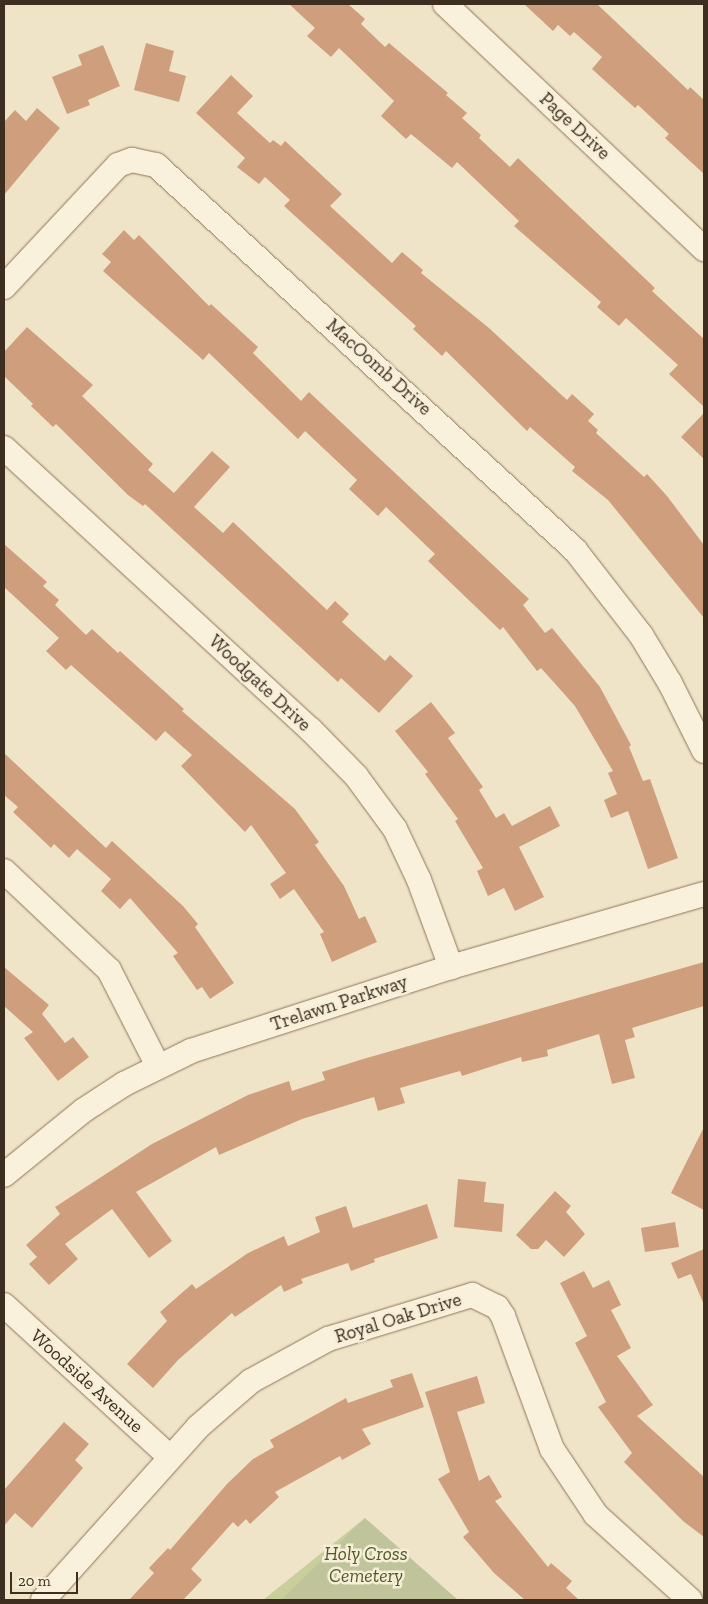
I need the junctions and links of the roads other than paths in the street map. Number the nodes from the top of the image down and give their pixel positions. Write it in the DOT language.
graph roads {
  1 [pos="445,4"];
  2 [pos="704,249"];
  3 [pos="4,288"];
  4 [pos="4,448"];
  5 [pos="704,751"];
  6 [pos="4,871"];
  7 [pos="704,894"];
  8 [pos="451,967"];
  9 [pos="158,1066"];
  10 [pos="4,1175"];
  11 [pos="4,1305"];
  12 [pos="170,1457"];
  13 [pos="43,1600"];
  14 [pos="690,1600"];
  1 -- 2 [label="street, Page Drive"];
  3 -- 5 [label="street, MacOomb Drive"];
  4 -- 8 [label="street, Woodgate Drive"];
  6 -- 9 [label="street"];
  7 -- 8 [label="street, Trelawn Parkway"];
  8 -- 9 [label="street, Trelawn Parkway"];
  9 -- 10 [label="street, Trelawn Parkway"];
  11 -- 12 [label="street, Woodside Avenue"];
  12 -- 13 [label="street, Royal Oak Drive"];
  12 -- 14 [label="street, Royal Oak Drive"];
}
